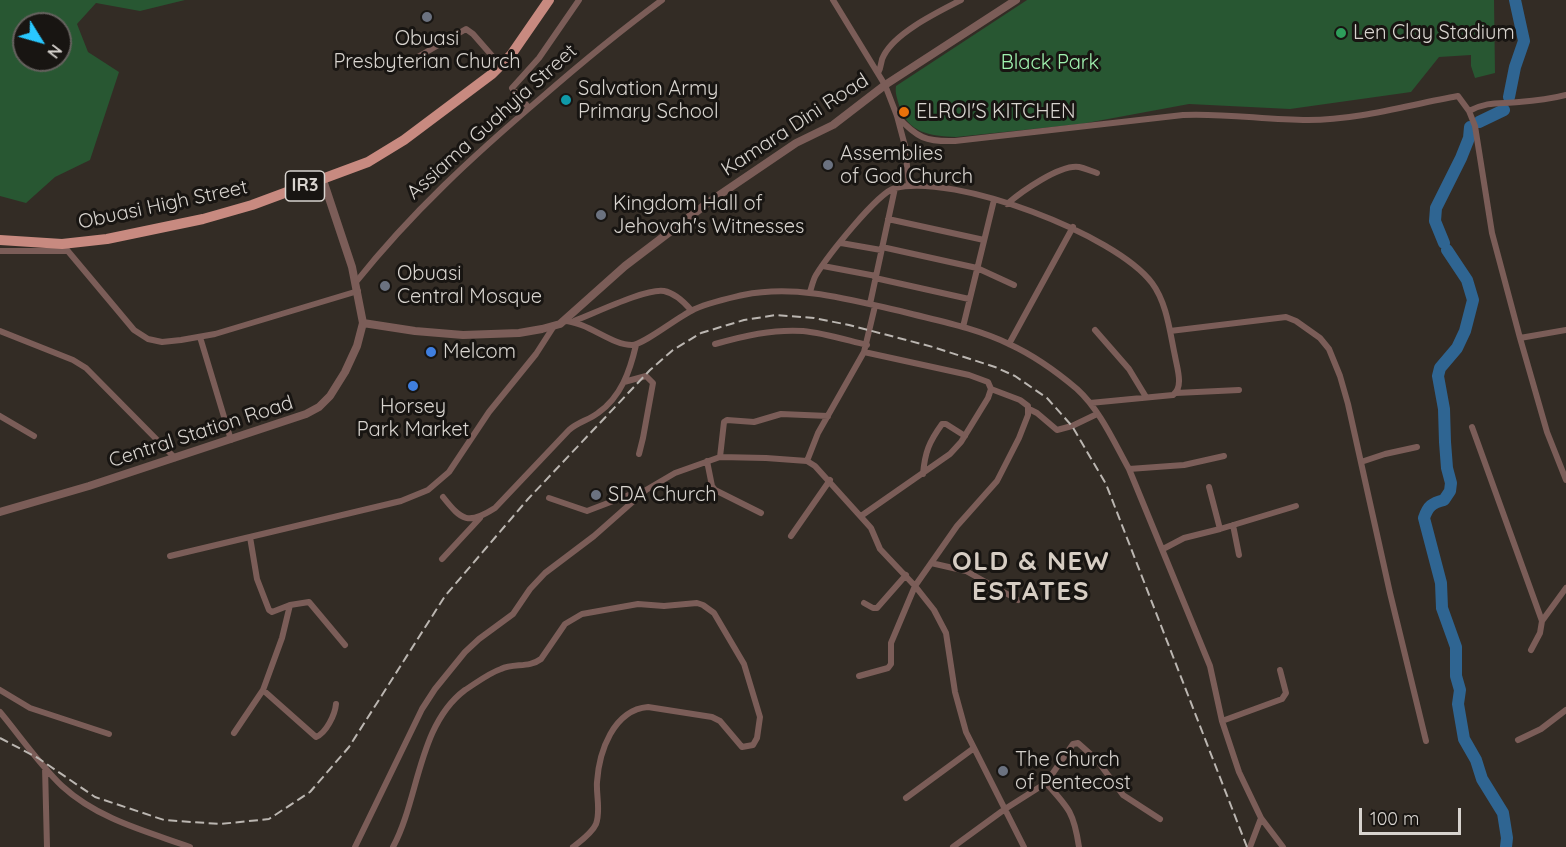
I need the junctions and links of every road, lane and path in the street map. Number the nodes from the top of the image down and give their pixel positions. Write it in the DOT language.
graph roads {
  1 [pos="549,0"];
  2 [pos="579,0"];
  3 [pos="662,0"];
  4 [pos="833,0"];
  5 [pos="961,0"];
  6 [pos="1016,0"];
  7 [pos="416,58"];
  8 [pos="501,66"];
  9 [pos="878,73"];
  10 [pos="885,85"];
  11 [pos="1566,94"];
  12 [pos="529,108"];
  13 [pos="1469,111"];
  14 [pos="897,116"];
  15 [pos="1097,173"];
  16 [pos="323,180"];
  17 [pos="909,186"];
  18 [pos="895,188"];
  19 [pos="994,200"];
  20 [pos="1007,204"];
  21 [pos="888,219"];
  22 [pos="1073,227"];
  23 [pos="0,240"];
  24 [pos="984,240"];
  25 [pos="841,243"];
  26 [pos="64,247"];
  27 [pos="882,249"];
  28 [pos="0,251"];
  29 [pos="823,266"];
  30 [pos="977,268"];
  31 [pos="875,277"];
  32 [pos="356,282"];
  33 [pos="1014,285"];
  34 [pos="358,291"];
  35 [pos="810,292"];
  36 [pos="969,299"];
  37 [pos="872,305"];
  38 [pos="692,310"];
  39 [pos="564,321"];
  40 [pos="574,321"];
  41 [pos="363,323"];
  42 [pos="554,326"];
  43 [pos="963,327"];
  44 [pos="1095,330"];
  45 [pos="1170,330"];
  46 [pos="1566,330"];
  47 [pos="0,331"];
  48 [pos="200,337"];
  49 [pos="1520,338"];
  50 [pos="715,344"];
  51 [pos="1009,344"];
  52 [pos="636,345"];
  53 [pos="867,345"];
  54 [pos="864,352"];
  55 [pos="624,382"];
  56 [pos="991,389"];
  57 [pos="1239,390"];
  58 [pos="1176,393"];
  59 [pos="1146,397"];
  60 [pos="1090,403"];
  61 [pos="1029,410"];
  62 [pos="1097,414"];
  63 [pos="0,416"];
  64 [pos="828,416"];
  65 [pos="1472,427"];
  66 [pos="34,436"];
  67 [pos="964,436"];
  68 [pos="231,440"];
  69 [pos="1417,447"];
  70 [pos="639,454"];
  71 [pos="1224,456"];
  72 [pos="174,458"];
  73 [pos="720,458"];
  74 [pos="707,461"];
  75 [pos="807,462"];
  76 [pos="1361,462"];
  77 [pos="1129,469"];
  78 [pos="923,474"];
  79 [pos="830,480"];
  80 [pos="1566,480"];
  81 [pos="1209,487"];
  82 [pos="646,489"];
  83 [pos="443,497"];
  84 [pos="549,498"];
  85 [pos="1296,506"];
  86 [pos="0,512"];
  87 [pos="761,513"];
  88 [pos="861,516"];
  89 [pos="480,518"];
  90 [pos="1233,525"];
  91 [pos="1220,530"];
  92 [pos="791,536"];
  93 [pos="250,537"];
  94 [pos="1162,549"];
  95 [pos="1239,555"];
  96 [pos="170,556"];
  97 [pos="442,559"];
  98 [pos="931,563"];
  99 [pos="906,575"];
  100 [pos="915,586"];
  101 [pos="1566,588"];
  102 [pos="1018,600"];
  103 [pos="864,603"];
  104 [pos="290,605"];
  105 [pos="1542,621"];
  106 [pos="345,645"];
  107 [pos="1531,650"];
  108 [pos="1280,670"];
  109 [pos="859,676"];
  110 [pos="0,690"];
  111 [pos="263,690"];
  112 [pos="336,704"];
  113 [pos="1566,710"];
  114 [pos="0,712"];
  115 [pos="1222,720"];
  116 [pos="234,733"];
  117 [pos="109,734"];
  118 [pos="1518,740"];
  119 [pos="1426,741"];
  120 [pos="974,747"];
  121 [pos="45,767"];
  122 [pos="1046,783"];
  123 [pos="906,798"];
  124 [pos="1005,809"];
  125 [pos="1261,818"];
  126 [pos="1160,819"];
  127 [pos="47,847"];
  128 [pos="190,847"];
  129 [pos="355,847"];
  130 [pos="393,847"];
  131 [pos="573,847"];
  132 [pos="953,847"];
  133 [pos="1024,847"];
  134 [pos="1079,847"];
  135 [pos="1250,847"];
  136 [pos="1283,847"];
  1 -- 8 [label="main road, Obuasi High Street / IR3"];
  2 -- 12 [label="street"];
  3 -- 12 [label="street, Assiama Guahyia Street"];
  4 -- 9 [label="street"];
  5 -- 9 [label="street"];
  6 -- 10 [label="street, Kamara Dini Road"];
  7 -- 8 [label="street"];
  8 -- 16 [label="main road, Obuasi High Street / IR3"];
  9 -- 10 [label="street"];
  10 -- 14 [label="street"];
  10 -- 39 [label="street, Kamara Dini Road"];
  11 -- 13 [label="street"];
  12 -- 32 [label="street, Assiama Guahyia Street"];
  13 -- 14 [label="street"];
  13 -- 49 [label="street"];
  14 -- 17 [label="street"];
  15 -- 20 [label="street"];
  16 -- 26 [label="main road, Obuasi High Street / IR3"];
  16 -- 32 [label="street"];
  17 -- 18 [label="street"];
  17 -- 19 [label="street"];
  18 -- 21 [label="street"];
  18 -- 25 [label="street"];
  19 -- 20 [label="street"];
  19 -- 24 [label="street"];
  20 -- 22 [label="street"];
  21 -- 24 [label="street"];
  21 -- 27 [label="street"];
  22 -- 45 [label="street"];
  22 -- 51 [label="street"];
  23 -- 26 [label="main road, Obuasi High Street / IR3"];
  24 -- 30 [label="street"];
  25 -- 27 [label="street"];
  25 -- 29 [label="street"];
  26 -- 28 [label="street"];
  26 -- 48 [label="street"];
  27 -- 30 [label="street"];
  27 -- 31 [label="street"];
  29 -- 31 [label="street"];
  29 -- 35 [label="street"];
  30 -- 33 [label="street"];
  30 -- 36 [label="street"];
  31 -- 36 [label="street"];
  31 -- 37 [label="street"];
  32 -- 34 [label="street"];
  34 -- 41 [label="street"];
  34 -- 48 [label="street"];
  35 -- 37 [label="street"];
  35 -- 38 [label="street"];
  36 -- 43 [label="street"];
  37 -- 43 [label="street"];
  37 -- 53 [label="street"];
  38 -- 40 [label="street"];
  38 -- 52 [label="street"];
  39 -- 40 [label="street"];
  39 -- 42 [label="street, Kamara Dini Road"];
  40 -- 52 [label="street"];
  41 -- 42 [label="street, Kamara Dini Road"];
  41 -- 68 [label="street, Central Station Road"];
  42 -- 93 [label="street"];
  43 -- 51 [label="street"];
  44 -- 59 [label="street"];
  45 -- 58 [label="street"];
  45 -- 76 [label="street"];
  46 -- 49 [label="street"];
  47 -- 72 [label="street"];
  48 -- 68 [label="street"];
  49 -- 80 [label="street"];
  50 -- 53 [label="street"];
  51 -- 60 [label="street"];
  52 -- 55 [label="street"];
  53 -- 54 [label="street"];
  54 -- 56 [label="street"];
  54 -- 64 [label="street"];
  55 -- 70 [label="street"];
  55 -- 89 [label="street"];
  56 -- 61 [label="street"];
  56 -- 67 [label="street"];
  57 -- 58 [label="street"];
  58 -- 59 [label="street"];
  59 -- 60 [label="street"];
  60 -- 62 [label="street"];
  61 -- 62 [label="street"];
  61 -- 98 [label="street"];
  62 -- 77 [label="street"];
  63 -- 66 [label="street"];
  64 -- 73 [label="street"];
  64 -- 75 [label="street"];
  65 -- 105 [label="street"];
  67 -- 78 [label="street"];
  67 -- 78 [label="street"];
  68 -- 72 [label="street, Central Station Road"];
  69 -- 76 [label="street"];
  71 -- 77 [label="street"];
  72 -- 86 [label="street, Central Station Road"];
  73 -- 74 [label="street"];
  73 -- 75 [label="street"];
  74 -- 82 [label="street"];
  74 -- 87 [label="street"];
  75 -- 79 [label="street"];
  76 -- 119 [label="street"];
  77 -- 94 [label="street"];
  78 -- 88 [label="street"];
  79 -- 88 [label="street"];
  79 -- 92 [label="street"];
  81 -- 91 [label="street"];
  82 -- 84 [label="street"];
  82 -- 129 [label="street"];
  83 -- 89 [label="street"];
  85 -- 90 [label="street"];
  88 -- 99 [label="street"];
  89 -- 97 [label="street"];
  90 -- 91 [label="street"];
  90 -- 95 [label="street"];
  91 -- 94 [label="street"];
  93 -- 96 [label="street"];
  93 -- 104 [label="street"];
  94 -- 115 [label="street"];
  98 -- 100 [label="street"];
  98 -- 102 [label="street"];
  99 -- 100 [label="street"];
  99 -- 103 [label="street"];
  100 -- 109 [label="street"];
  100 -- 120 [label="street"];
  101 -- 105 [label="street"];
  104 -- 106 [label="street"];
  104 -- 111 [label="street"];
  105 -- 107 [label="street"];
  108 -- 115 [label="street"];
  110 -- 117 [label="street"];
  111 -- 112 [label="street"];
  111 -- 116 [label="street"];
  113 -- 118 [label="street"];
  114 -- 121 [label="street"];
  115 -- 125 [label="street"];
  120 -- 123 [label="street"];
  120 -- 124 [label="street"];
  121 -- 127 [label="street"];
  121 -- 128 [label="street"];
  122 -- 124 [label="street"];
  122 -- 126 [label="street"];
  122 -- 134 [label="street"];
  124 -- 132 [label="street"];
  124 -- 133 [label="street"];
  125 -- 135 [label="street"];
  125 -- 136 [label="street"];
  130 -- 131 [label="street"];
}
